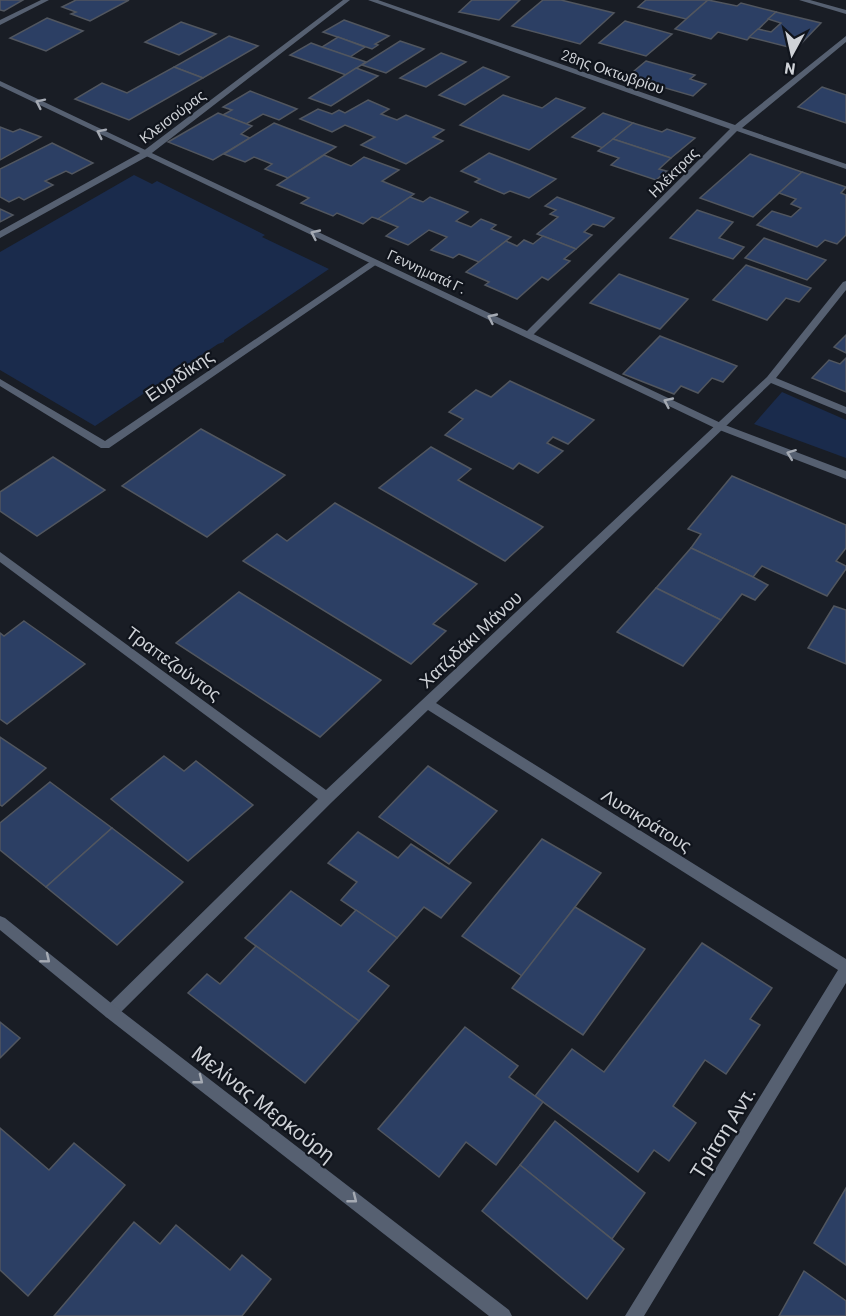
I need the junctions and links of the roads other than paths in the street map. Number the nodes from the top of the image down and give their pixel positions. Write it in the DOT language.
graph roads {
  1 [pos="46,0"];
  2 [pos="347,0"];
  3 [pos="371,0"];
  4 [pos="802,0"];
  5 [pos="846,12"];
  6 [pos="0,23"];
  7 [pos="846,38"];
  8 [pos="0,84"];
  9 [pos="735,129"];
  10 [pos="145,154"];
  11 [pos="846,167"];
  12 [pos="0,235"];
  13 [pos="374,262"];
  14 [pos="846,284"];
  15 [pos="528,335"];
  16 [pos="770,379"];
  17 [pos="0,382"];
  18 [pos="846,411"];
  19 [pos="721,427"];
  20 [pos="846,475"];
  21 [pos="0,556"];
  22 [pos="428,704"];
  23 [pos="327,798"];
  24 [pos="0,922"];
  25 [pos="846,968"];
  26 [pos="111,1012"];
  27 [pos="503,1316"];
  28 [pos="634,1316"];
  1 -- 6 [label="street"];
  2 -- 10 [label="street, Κλεισούρας"];
  3 -- 9 [label="street, 28ης Οκτωβρίου"];
  4 -- 5 [label="street"];
  7 -- 9 [label="street, Ηλέκτρας"];
  10 -- 8 [label="street, Γεννηματά Γ., one-way"];
  9 -- 11 [label="street, 28ης Οκτωβρίου"];
  9 -- 15 [label="street, Ηλέκτρας"];
  10 -- 12 [label="street, Κλεισούρας"];
  13 -- 10 [label="street, Γεννηματά Γ., one-way"];
  15 -- 13 [label="street, Γεννηματά Γ., one-way"];
  13 -- 17 [label="street, Ευριδίκης"];
  14 -- 16 [label="street, Χατζιδάκι Μάνου"];
  19 -- 15 [label="street, Γεννηματά Γ., one-way"];
  16 -- 18 [label="street"];
  16 -- 19 [label="street, Χατζιδάκι Μάνου"];
  20 -- 19 [label="street, Γεννηματά Γ., one-way"];
  19 -- 22 [label="street, Χατζιδάκι Μάνου"];
  21 -- 23 [label="street, Τραπεζούντος"];
  22 -- 23 [label="street, Χατζιδάκι Μάνου"];
  22 -- 25 [label="street, Λυσικράτους"];
  23 -- 26 [label="street, Χατζιδάκι Μάνου"];
  24 -- 26 [label="street, Μελίνας Μερκούρη, one-way"];
  25 -- 28 [label="street, Τρίτση Αντ."];
  26 -- 27 [label="street, Μελίνας Μερκούρη, one-way"];
}
